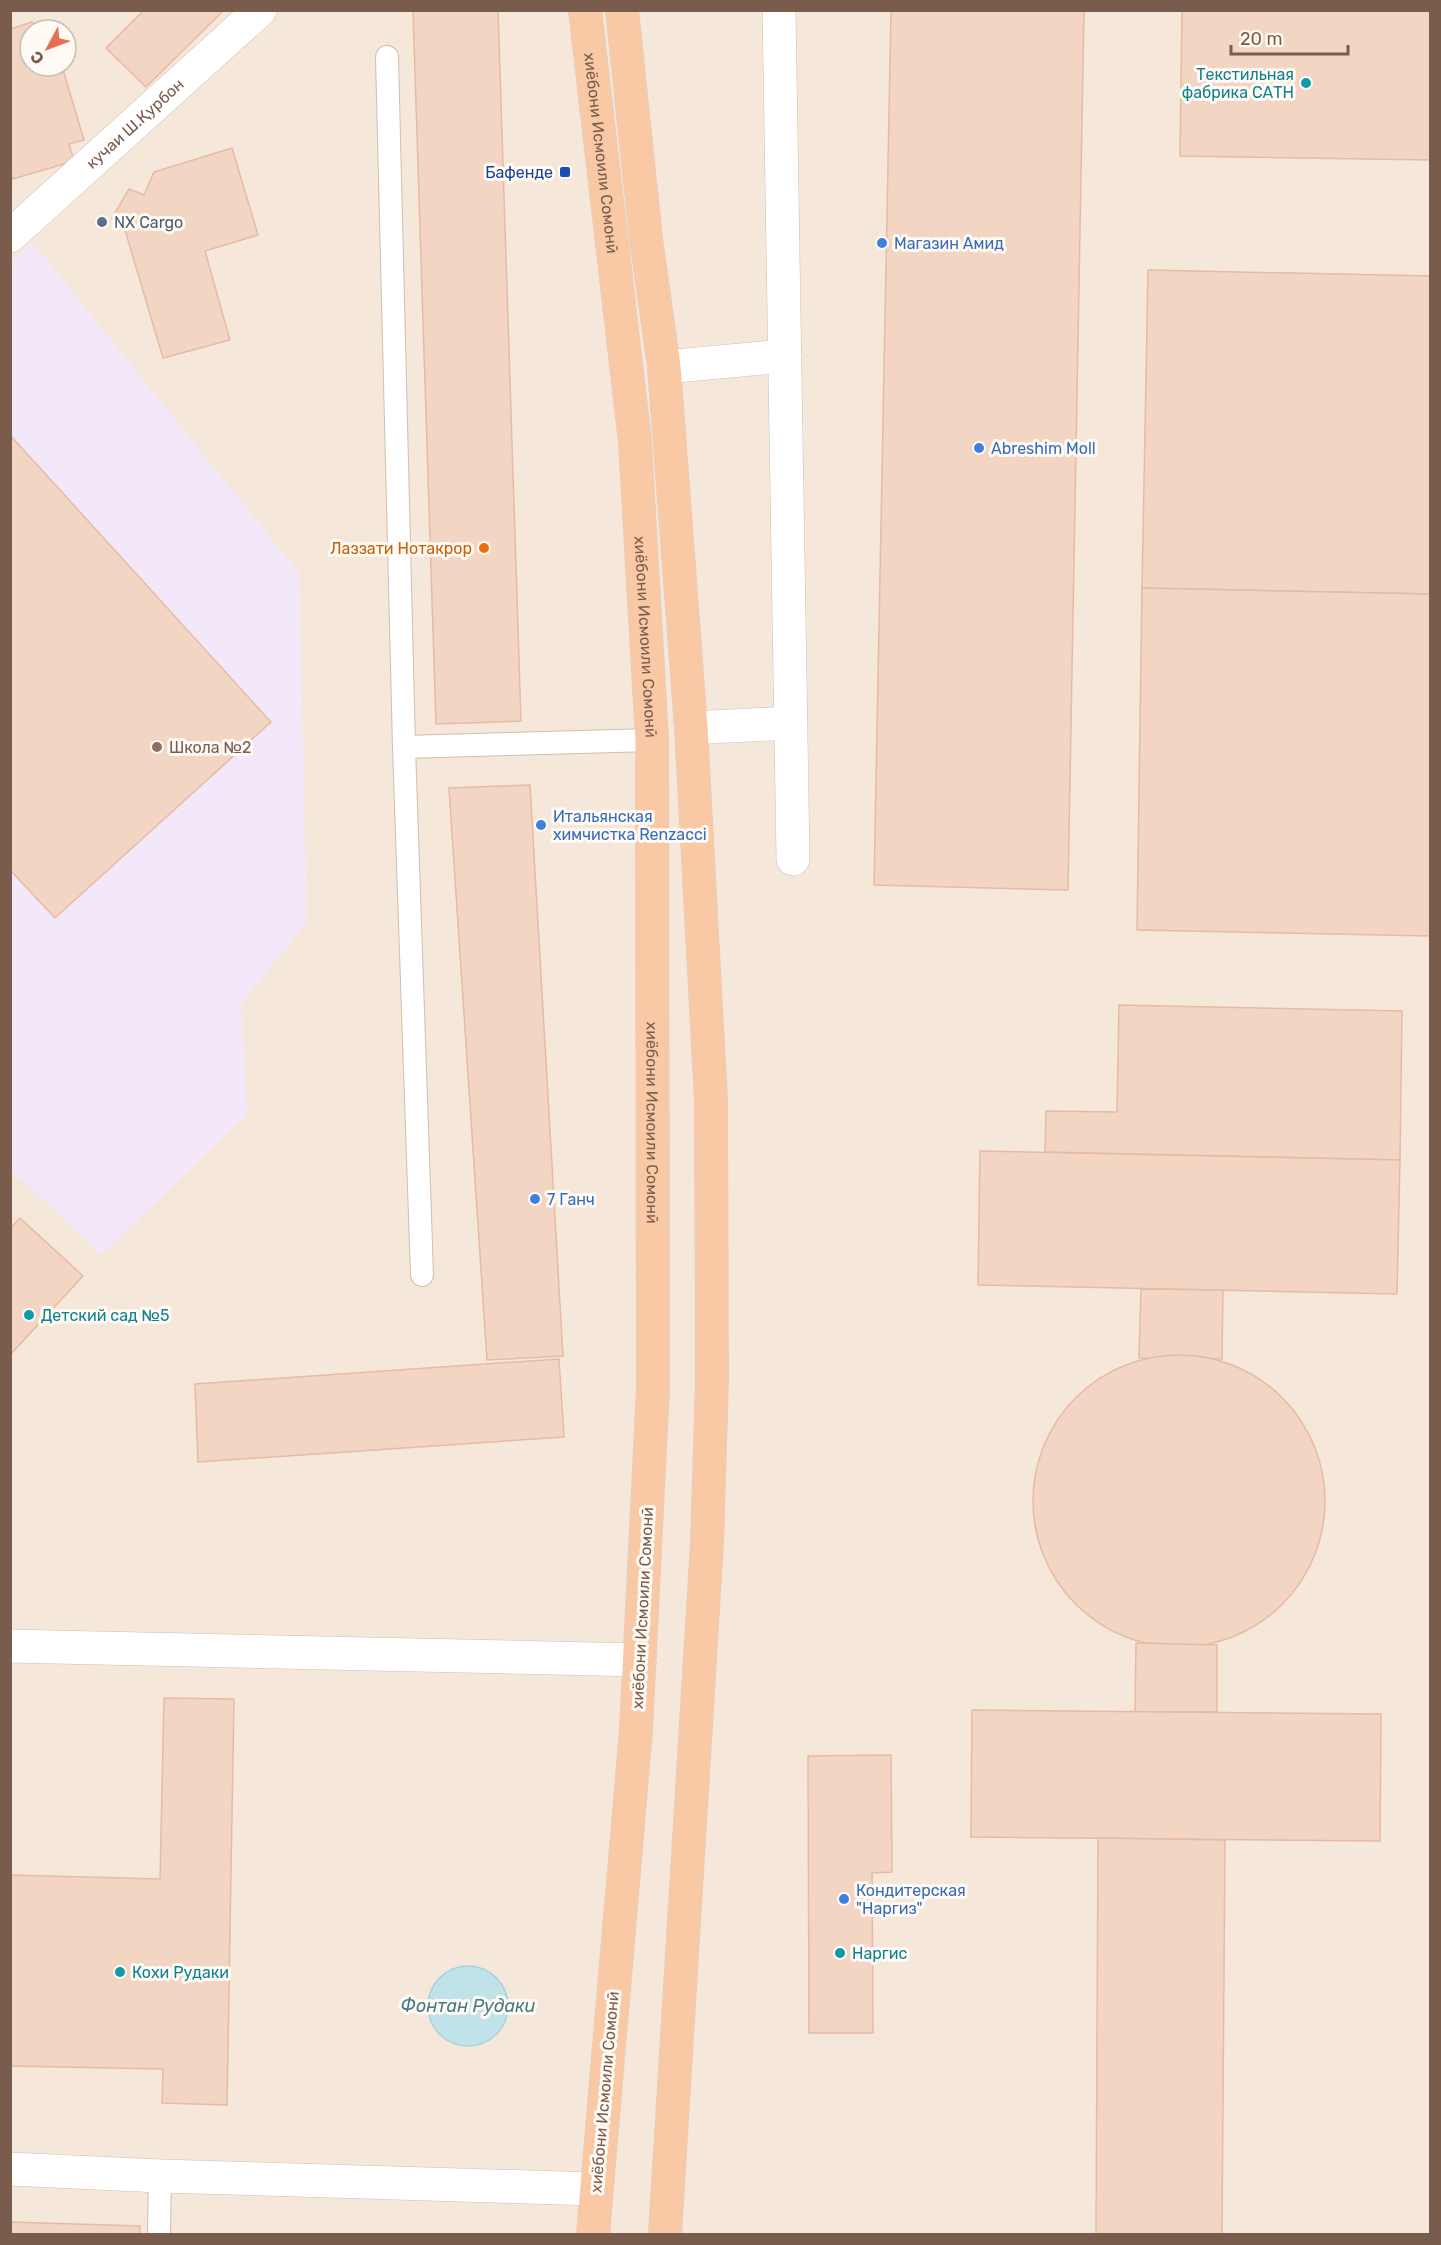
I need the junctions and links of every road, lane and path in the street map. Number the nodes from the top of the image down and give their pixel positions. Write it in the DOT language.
graph roads {
  1 [pos="260,10"];
  2 [pos="585,10"];
  3 [pos="622,10"];
  4 [pos="778,10"];
  5 [pos="387,57"];
  6 [pos="10,236"];
  7 [pos="785,356"];
  8 [pos="664,367"];
  9 [pos="790,723"];
  10 [pos="691,728"];
  11 [pos="652,740"];
  12 [pos="404,747"];
  13 [pos="793,859"];
  14 [pos="422,1275"];
  15 [pos="10,1646"];
  16 [pos="640,1660"];
  17 [pos="10,2169"];
  18 [pos="160,2176"];
  19 [pos="596,2189"];
  20 [pos="159,2235"];
  21 [pos="593,2235"];
  22 [pos="665,2235"];
  1 -- 6 [label="street, кучаи Ш.Қурбон"];
  2 -- 11 [label="highway, хиёбони Исмоили Сомонӣ"];
  3 -- 8 [label="highway, хиёбони Исмоили Сомонӣ"];
  4 -- 7 [label="street"];
  5 -- 12 [label="lane"];
  7 -- 8 [label="street"];
  7 -- 9 [label="street"];
  8 -- 10 [label="highway, хиёбони Исмоили Сомонӣ"];
  9 -- 10 [label="street"];
  9 -- 13 [label="street"];
  10 -- 22 [label="highway, хиёбони Исмоили Сомонӣ"];
  11 -- 12 [label="lane"];
  11 -- 16 [label="highway, хиёбони Исмоили Сомонӣ"];
  12 -- 14 [label="lane"];
  15 -- 16 [label="street"];
  16 -- 19 [label="highway, хиёбони Исмоили Сомонӣ"];
  17 -- 18 [label="street"];
  18 -- 19 [label="street"];
  18 -- 20 [label="lane"];
  19 -- 21 [label="highway, хиёбони Исмоили Сомонӣ"];
}
